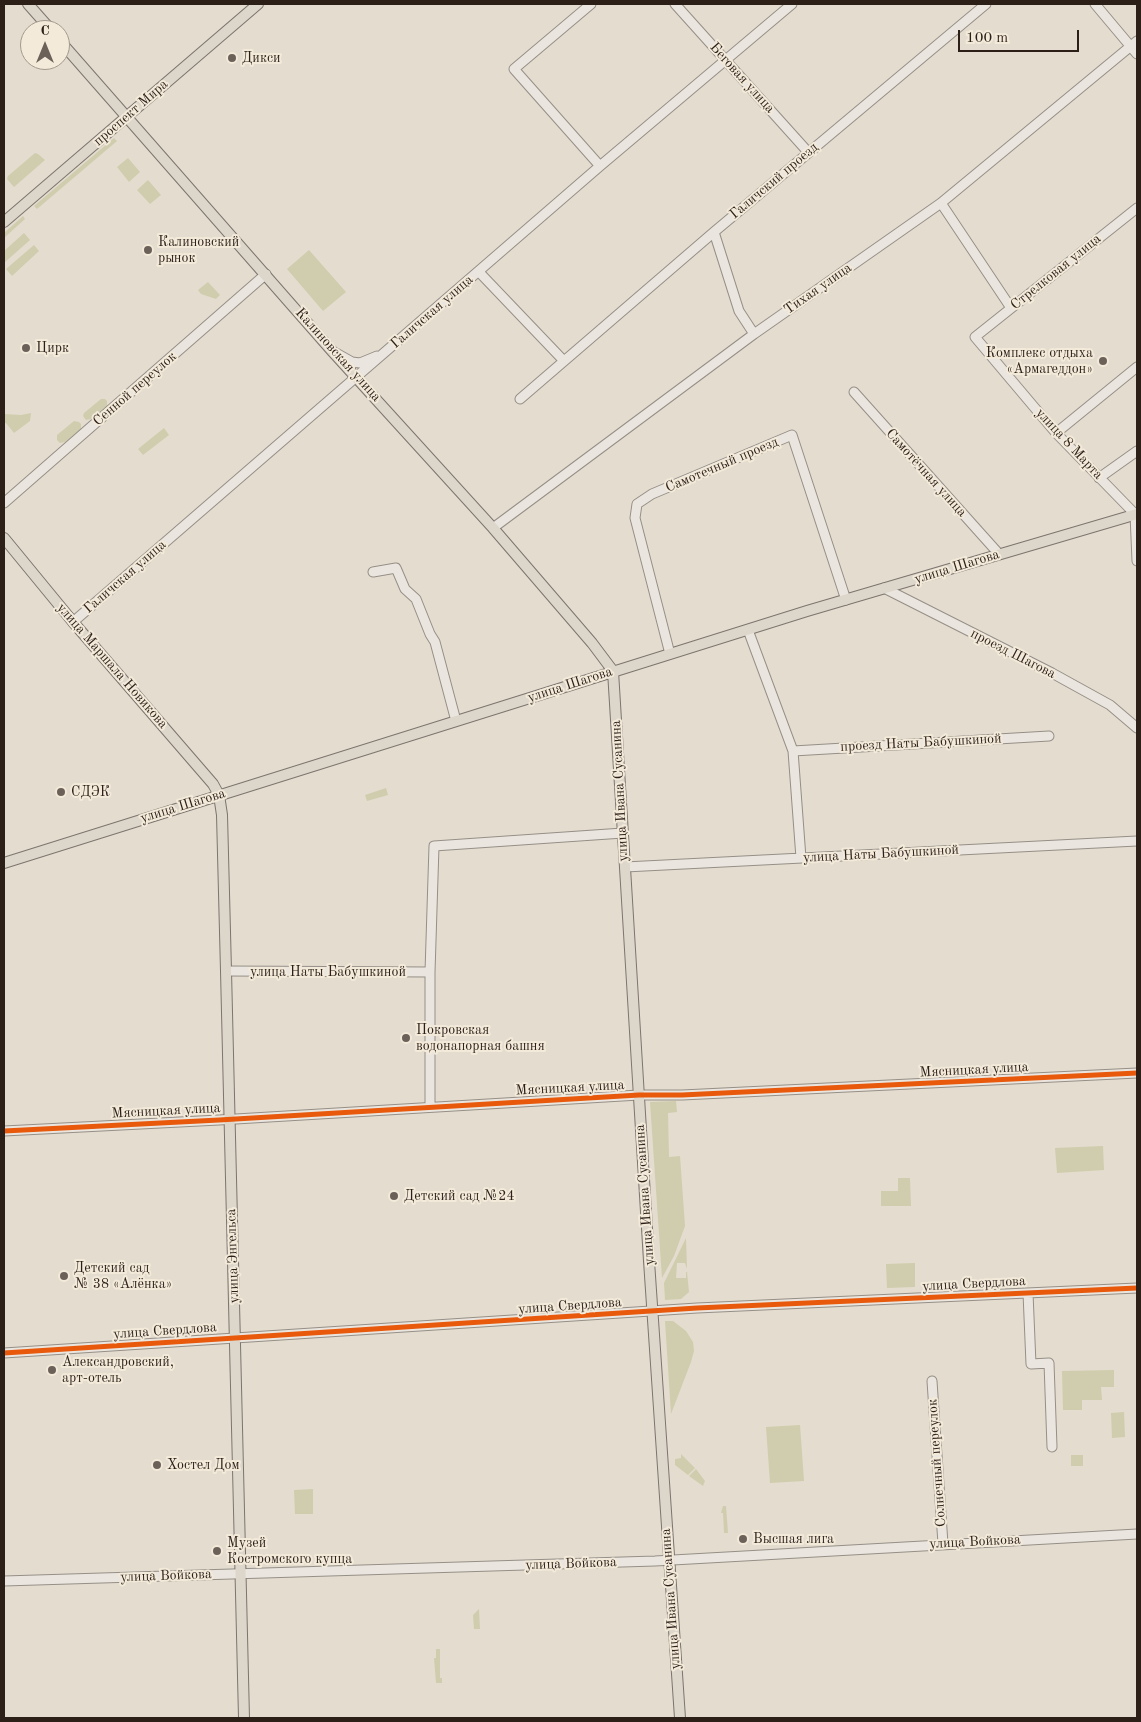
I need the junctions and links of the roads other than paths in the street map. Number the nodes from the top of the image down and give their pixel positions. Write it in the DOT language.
graph roads {
  1 [pos="28,4"];
  2 [pos="258,4"];
  3 [pos="591,4"];
  4 [pos="675,4"];
  5 [pos="792,4"];
  6 [pos="986,4"];
  7 [pos="1096,4"];
  8 [pos="42,20"];
  9 [pos="1134,44"];
  10 [pos="70,52"];
  11 [pos="1137,54"];
  12 [pos="727,60"];
  13 [pos="128,116"];
  14 [pos="808,152"];
  15 [pos="600,166"];
  16 [pos="940,203"];
  17 [pos="1137,208"];
  18 [pos="4,222"];
  19 [pos="714,232"];
  20 [pos="480,272"];
  21 [pos="266,274"];
  22 [pos="1011,308"];
  23 [pos="754,334"];
  24 [pos="975,337"];
  25 [pos="388,350"];
  26 [pos="332,351"];
  27 [pos="564,361"];
  28 [pos="1137,368"];
  29 [pos="357,377"];
  30 [pos="854,392"];
  31 [pos="520,399"];
  32 [pos="1056,433"];
  33 [pos="1137,451"];
  34 [pos="1100,478"];
  35 [pos="4,503"];
  36 [pos="1136,514"];
  37 [pos="493,528"];
  38 [pos="4,538"];
  39 [pos="999,554"];
  40 [pos="1137,560"];
  41 [pos="373,572"];
  42 [pos="884,588"];
  43 [pos="846,600"];
  44 [pos="73,622"];
  45 [pos="748,630"];
  46 [pos="670,654"];
  47 [pos="613,671"];
  48 [pos="456,721"];
  49 [pos="1137,728"];
  50 [pos="1049,736"];
  51 [pos="792,751"];
  52 [pos="218,795"];
  53 [pos="623,833"];
  54 [pos="1137,841"];
  55 [pos="801,858"];
  56 [pos="4,863"];
  57 [pos="625,867"];
  58 [pos="226,971"];
  59 [pos="430,972"];
  60 [pos="1137,1073"];
  61 [pos="638,1095"];
  62 [pos="430,1107"];
  63 [pos="230,1119"];
  64 [pos="4,1131"];
  65 [pos="1137,1288"];
  66 [pos="1028,1293"];
  67 [pos="653,1312"];
  68 [pos="236,1338"];
  69 [pos="4,1353"];
  70 [pos="932,1381"];
  71 [pos="1052,1447"];
  72 [pos="1137,1534"];
  73 [pos="942,1544"];
  74 [pos="668,1560"];
  75 [pos="240,1573"];
  76 [pos="4,1581"];
  77 [pos="244,1718"];
  78 [pos="680,1718"];
  1 -- 8 [label="main road"];
  2 -- 13 [label="main road, проспект Мира"];
  3 -- 15 [label="street"];
  4 -- 12 [label="street, Беговая улица"];
  5 -- 12 [label="street, Галичская улица"];
  6 -- 14 [label="street, Галичский проезд"];
  7 -- 9 [label="street"];
  9 -- 11 [label="street"];
  9 -- 16 [label="street, Тихая улица"];
  10 -- 13 [label="main road, Калиновская улица"];
  12 -- 14 [label="street, Беговая улица"];
  12 -- 15 [label="street, Галичская улица"];
  13 -- 18 [label="main road, проспект Мира"];
  13 -- 21 [label="main road, Калиновская улица"];
  14 -- 19 [label="street, Галичский проезд"];
  15 -- 20 [label="street, Галичская улица"];
  16 -- 22 [label="street"];
  16 -- 23 [label="street, Тихая улица"];
  17 -- 22 [label="street, Стрелковая улица"];
  19 -- 23 [label="street"];
  19 -- 27 [label="street, Галичский проезд"];
  20 -- 25 [label="street, Галичская улица"];
  20 -- 27 [label="street"];
  21 -- 26 [label="main road, Калиновская улица"];
  21 -- 35 [label="street, Сенной переулок"];
  22 -- 24 [label="street, Стрелковая улица"];
  23 -- 37 [label="street, Тихая улица"];
  24 -- 32 [label="street, улица 8 Марта"];
  25 -- 26 [label="street"];
  25 -- 29 [label="street, Галичская улица"];
  26 -- 29 [label="main road, Калиновская улица"];
  27 -- 31 [label="street, Галичский проезд"];
  28 -- 32 [label="street"];
  29 -- 37 [label="main road, Калиновская улица"];
  29 -- 44 [label="street, Галичская улица"];
  30 -- 39 [label="street, Самотёчная улица"];
  32 -- 34 [label="street, улица 8 Марта"];
  33 -- 34 [label="street"];
  34 -- 36 [label="street, улица 8 Марта"];
  36 -- 39 [label="main road, улица Шагова"];
  36 -- 40 [label="street"];
  37 -- 47 [label="main road, Калиновская улица"];
  38 -- 44 [label="main road, улица Маршала Новикова"];
  39 -- 42 [label="main road, улица Шагова"];
  41 -- 48 [label="street"];
  42 -- 43 [label="main road, улица Шагова"];
  42 -- 49 [label="street, проезд Шагова"];
  43 -- 45 [label="main road, улица Шагова"];
  43 -- 46 [label="street, Самотечный проезд"];
  44 -- 52 [label="main road, улица Маршала Новикова"];
  45 -- 46 [label="main road, улица Шагова"];
  45 -- 51 [label="street"];
  46 -- 47 [label="main road, улица Шагова"];
  47 -- 48 [label="main road, улица Шагова"];
  47 -- 53 [label="main road, улица Ивана Сусанина"];
  48 -- 52 [label="main road, улица Шагова"];
  50 -- 51 [label="street, проезд Наты Бабушкиной"];
  51 -- 55 [label="street"];
  52 -- 56 [label="main road, улица Шагова"];
  52 -- 58 [label="main road, улица Энгельса"];
  53 -- 57 [label="main road, улица Ивана Сусанина"];
  53 -- 59 [label="street"];
  54 -- 55 [label="street, улица Наты Бабушкиной"];
  55 -- 57 [label="street, улица Наты Бабушкиной"];
  57 -- 61 [label="main road, улица Ивана Сусанина"];
  58 -- 59 [label="street, улица Наты Бабушкиной"];
  58 -- 63 [label="main road, улица Энгельса"];
  59 -- 62 [label="street"];
  60 -- 61 [label="street, Мясницкая улица"];
  61 -- 62 [label="street, Мясницкая улица"];
  61 -- 67 [label="main road, улица Ивана Сусанина"];
  62 -- 63 [label="street, Мясницкая улица"];
  63 -- 64 [label="street, Мясницкая улица"];
  63 -- 68 [label="main road, улица Энгельса"];
  65 -- 66 [label="street, улица Свердлова"];
  66 -- 67 [label="street, улица Свердлова"];
  66 -- 71 [label="street"];
  67 -- 68 [label="street, улица Свердлова"];
  67 -- 74 [label="main road, улица Ивана Сусанина"];
  68 -- 69 [label="street, улица Свердлова"];
  68 -- 75 [label="main road, улица Энгельса"];
  70 -- 73 [label="street, Солнечный переулок"];
  72 -- 73 [label="street, улица Войкова"];
  73 -- 74 [label="street, улица Войкова"];
  74 -- 75 [label="street, улица Войкова"];
  74 -- 78 [label="main road, улица Ивана Сусанина"];
  75 -- 76 [label="street, улица Войкова"];
  75 -- 77 [label="main road, улица Энгельса"];
}
